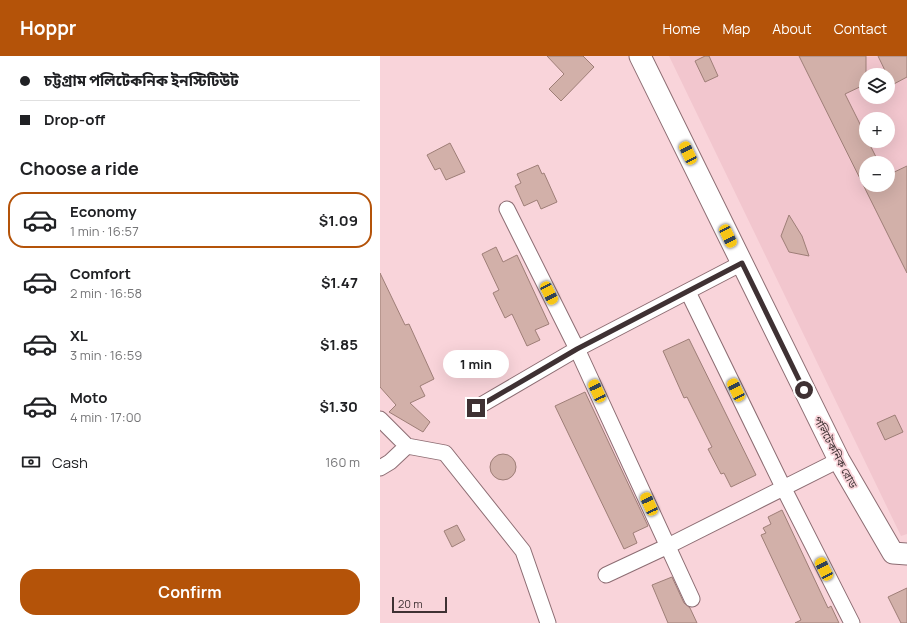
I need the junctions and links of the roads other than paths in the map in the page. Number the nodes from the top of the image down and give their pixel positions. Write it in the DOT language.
graph roads {
  1 [pos="640,56"];
  2 [pos="507,209"];
  3 [pos="742,263"];
  4 [pos="688,292"];
  5 [pos="577,349"];
  6 [pos="476,408"];
  7 [pos="380,419"];
  8 [pos="407,446"];
  9 [pos="839,460"];
  10 [pos="380,468"];
  11 [pos="783,487"];
  12 [pos="668,546"];
  13 [pos="907,554"];
  14 [pos="606,575"];
  15 [pos="692,599"];
  16 [pos="548,623"];
  17 [pos="852,623"];
  1 -- 3 [label="main road, পলিটেকনিক রোড"];
  2 -- 5 [label="street"];
  3 -- 4 [label="street"];
  3 -- 9 [label="main road, পলিটেকনিক রোড"];
  4 -- 5 [label="street"];
  4 -- 11 [label="street"];
  5 -- 6 [label="street"];
  5 -- 12 [label="street"];
  7 -- 8 [label="street"];
  8 -- 10 [label="street"];
  8 -- 16 [label="street"];
  9 -- 11 [label="street"];
  9 -- 13 [label="main road, পলিটেকনিক রোড"];
  11 -- 12 [label="street"];
  11 -- 17 [label="street"];
  12 -- 14 [label="street"];
  12 -- 15 [label="street"];
}
